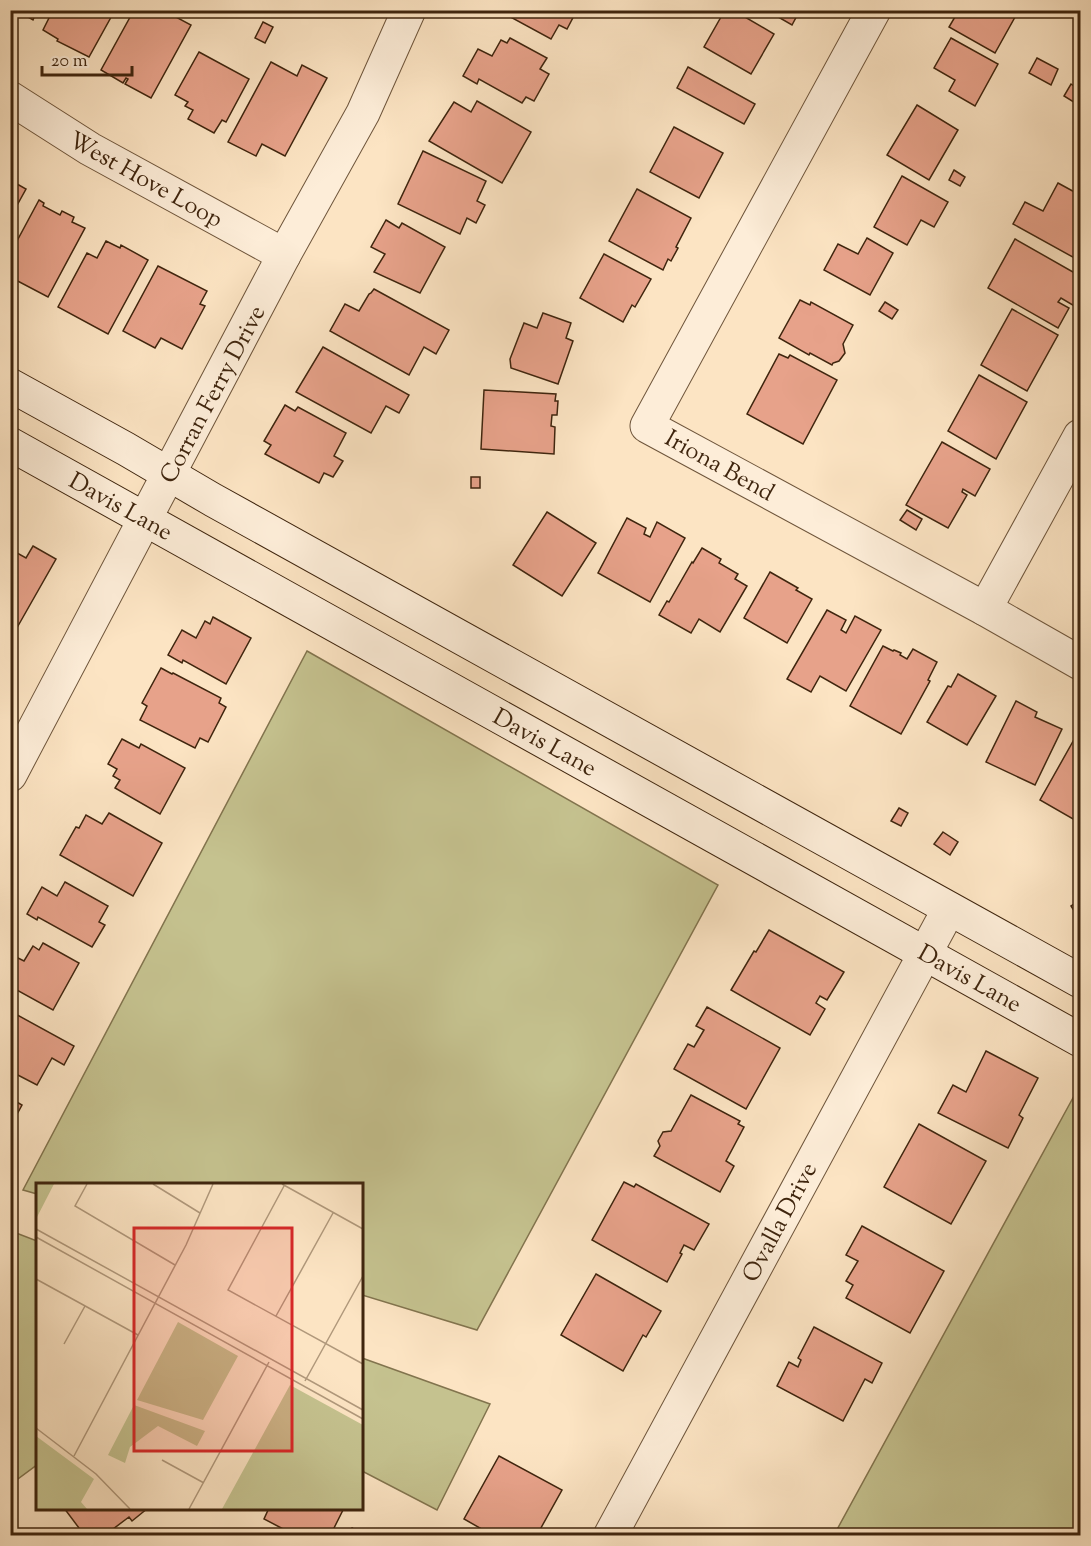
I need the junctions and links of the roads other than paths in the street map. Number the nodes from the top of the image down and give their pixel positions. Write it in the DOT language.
graph roads {
  1 [pos="408,10"];
  2 [pos="874,10"];
  3 [pos="10,98"];
  4 [pos="284,255"];
  5 [pos="10,385"];
  6 [pos="1080,436"];
  7 [pos="10,444"];
  8 [pos="170,474"];
  9 [pos="145,520"];
  10 [pos="985,609"];
  11 [pos="1080,663"];
  12 [pos="19,736"];
  13 [pos="10,775"];
  14 [pos="949,909"];
  15 [pos="925,953"];
  16 [pos="1080,981"];
  17 [pos="1080,1040"];
  18 [pos="610,1536"];
  1 -- 4 [label="street, Corran Ferry Drive"];
  2 -- 10 [label="street, Iriona Bend"];
  3 -- 4 [label="street, West Hove Loop"];
  4 -- 8 [label="street, Corran Ferry Drive"];
  5 -- 8 [label="street, Davis Lane"];
  6 -- 10 [label="street"];
  7 -- 9 [label="street, Davis Lane"];
  8 -- 9 [label="street, Corran Ferry Drive"];
  8 -- 14 [label="street, Davis Lane"];
  9 -- 12 [label="street, Corran Ferry Drive"];
  9 -- 15 [label="street, Davis Lane"];
  10 -- 11 [label="street, Iriona Bend"];
  12 -- 13 [label="street, Corran Ferry Drive"];
  14 -- 15 [label="street, Ovalla Drive"];
  14 -- 16 [label="street, Davis Lane"];
  15 -- 17 [label="street, Davis Lane"];
  15 -- 18 [label="street, Ovalla Drive"];
}
